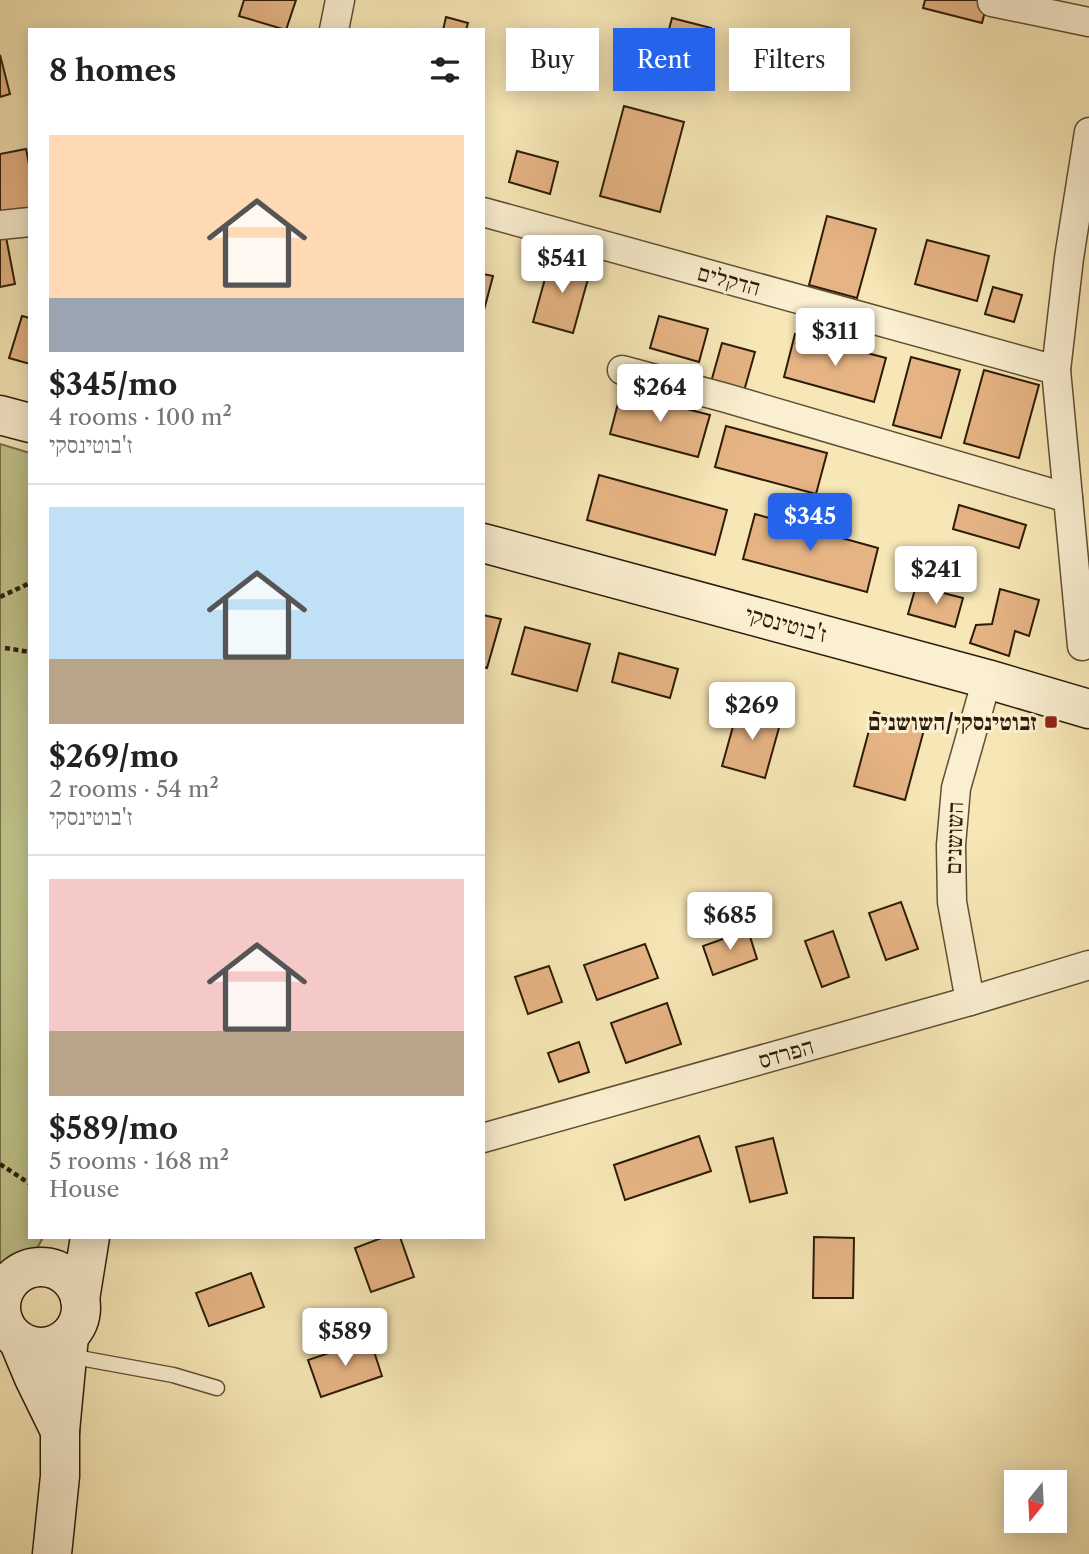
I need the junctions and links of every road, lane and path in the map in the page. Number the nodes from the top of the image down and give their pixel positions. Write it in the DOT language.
graph roads {
  1 [pos="340,0"];
  2 [pos="992,2"];
  3 [pos="1089,22"];
  4 [pos="334,28"];
  5 [pos="1089,132"];
  6 [pos="485,213"];
  7 [pos="28,222"];
  8 [pos="0,225"];
  9 [pos="1079,261"];
  10 [pos="622,370"];
  11 [pos="1056,370"];
  12 [pos="0,415"];
  13 [pos="28,422"];
  14 [pos="1068,498"];
  15 [pos="485,543"];
  16 [pos="28,584"];
  17 [pos="0,597"];
  18 [pos="1082,646"];
  19 [pos="5,648"];
  20 [pos="28,652"];
  21 [pos="987,678"];
  22 [pos="1089,709"];
  23 [pos="1089,965"];
  24 [pos="970,1001"];
  25 [pos="485,1137"];
  26 [pos="0,1164"];
  27 [pos="28,1183"];
  28 [pos="64,1239"];
  29 [pos="90,1239"];
  30 [pos="18,1275"];
  31 [pos="80,1299"];
  32 [pos="8,1329"];
  33 [pos="68,1346"];
  34 [pos="217,1388"];
  35 [pos="60,1431"];
  36 [pos="52,1554"];
  1 -- 4 [label="street"];
  2 -- 3 [label="street"];
  5 -- 9 [label="street"];
  6 -- 11 [label="street, הדקלים"];
  7 -- 8 [label="street"];
  9 -- 11 [label="street"];
  10 -- 14 [label="street"];
  11 -- 14 [label="street"];
  12 -- 13 [label="street"];
  14 -- 18 [label="street"];
  15 -- 21 [label="street, ז'בוטינסקי"];
  16 -- 17 [label="path"];
  19 -- 20 [label="path"];
  21 -- 22 [label="street, ז'בוטינסקי"];
  21 -- 24 [label="street, השושנים"];
  23 -- 24 [label="street, הפרדס"];
  24 -- 25 [label="street, הפרדס"];
  26 -- 27 [label="path"];
  28 -- 30 [label="street"];
  29 -- 31 [label="street"];
  30 -- 31 [label="street"];
  30 -- 32 [label="street"];
  31 -- 33 [label="street"];
  32 -- 33 [label="street"];
  32 -- 35 [label="street"];
  33 -- 34 [label="lane"];
  33 -- 35 [label="street"];
  35 -- 36 [label="street"];
}
